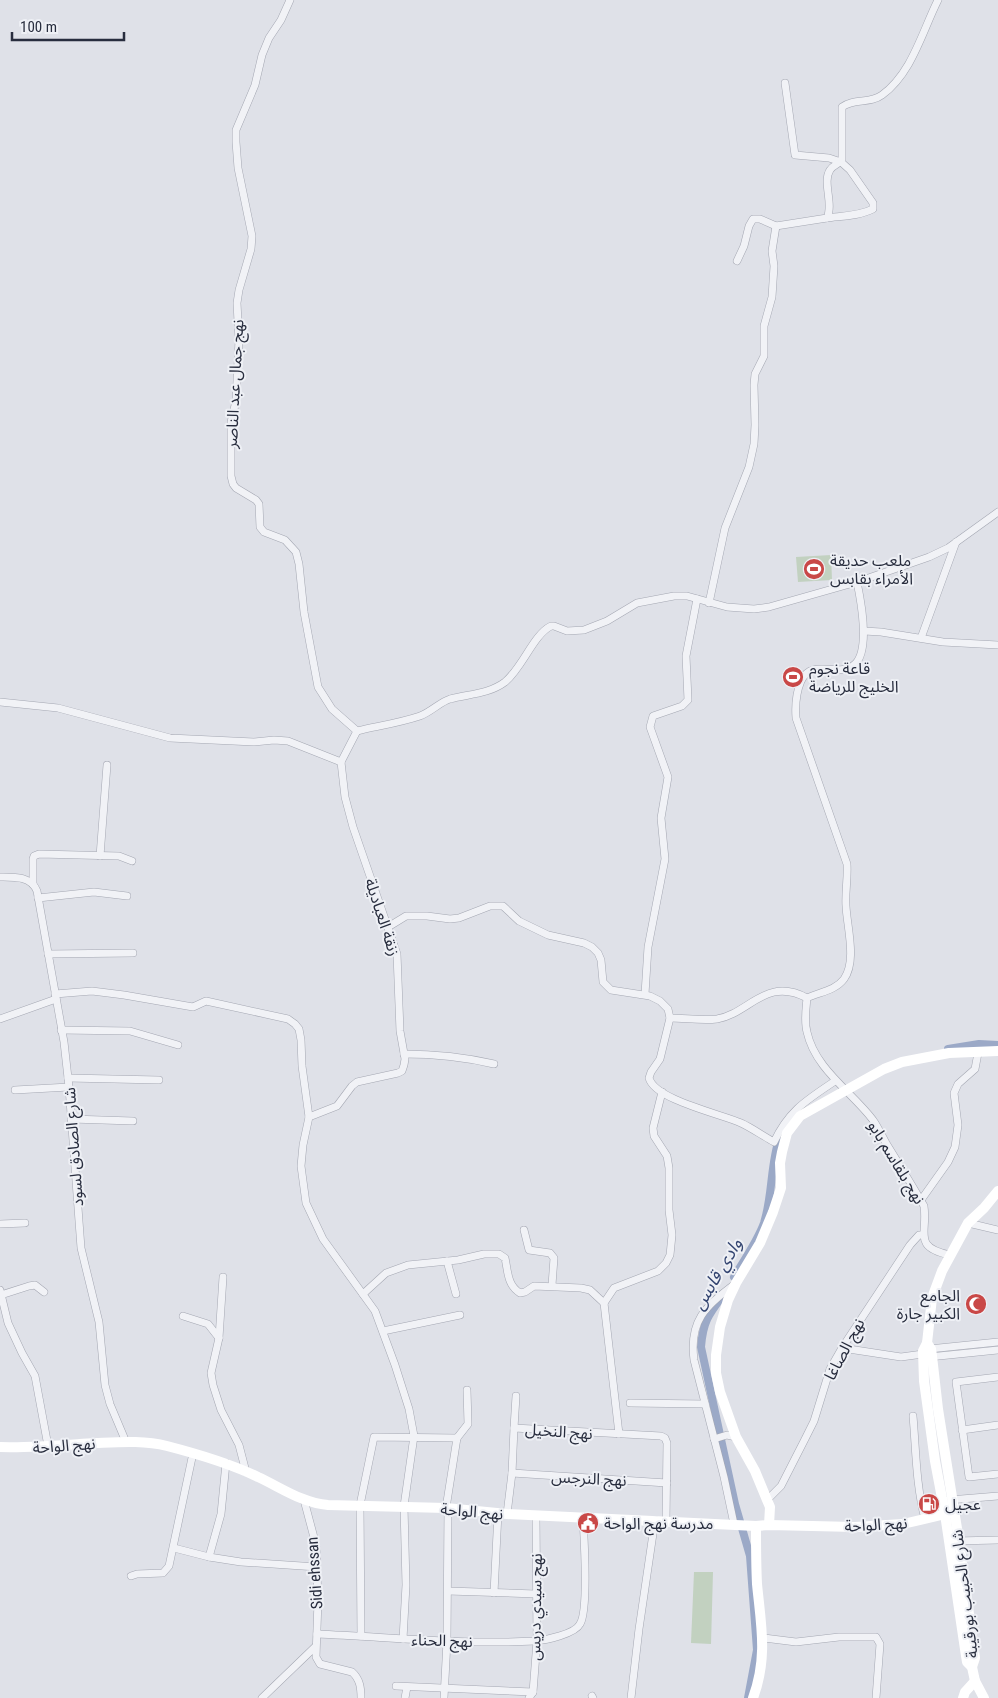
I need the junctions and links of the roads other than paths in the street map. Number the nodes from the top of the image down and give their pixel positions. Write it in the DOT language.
graph roads {
  1 [pos="290,0"];
  2 [pos="938,0"];
  3 [pos="785,82"];
  4 [pos="840,162"];
  5 [pos="827,218"];
  6 [pos="776,226"];
  7 [pos="737,261"];
  8 [pos="998,512"];
  9 [pos="956,542"];
  10 [pos="858,582"];
  11 [pos="697,599"];
  12 [pos="709,603"];
  13 [pos="864,631"];
  14 [pos="921,638"];
  15 [pos="998,645"];
  16 [pos="0,702"];
  17 [pos="357,732"];
  18 [pos="342,762"];
  19 [pos="107,765"];
  20 [pos="100,856"];
  21 [pos="132,861"];
  22 [pos="0,877"];
  23 [pos="33,884"];
  24 [pos="127,896"];
  25 [pos="38,898"];
  26 [pos="388,927"];
  27 [pos="133,953"];
  28 [pos="48,954"];
  29 [pos="645,994"];
  30 [pos="55,997"];
  31 [pos="807,998"];
  32 [pos="670,1018"];
  33 [pos="0,1019"];
  34 [pos="62,1030"];
  35 [pos="178,1045"];
  36 [pos="998,1051"];
  37 [pos="978,1053"];
  38 [pos="404,1054"];
  39 [pos="494,1064"];
  40 [pos="68,1078"];
  41 [pos="159,1080"];
  42 [pos="835,1081"];
  43 [pos="69,1087"];
  44 [pos="15,1090"];
  45 [pos="847,1090"];
  46 [pos="662,1092"];
  47 [pos="309,1117"];
  48 [pos="71,1119"];
  49 [pos="133,1122"];
  50 [pos="998,1191"];
  51 [pos="921,1200"];
  52 [pos="25,1223"];
  53 [pos="968,1223"];
  54 [pos="0,1224"];
  55 [pos="524,1230"];
  56 [pos="998,1230"];
  57 [pos="923,1234"];
  58 [pos="950,1255"];
  59 [pos="447,1261"];
  60 [pos="223,1277"];
  61 [pos="736,1283"];
  62 [pos="552,1286"];
  63 [pos="1,1292"];
  64 [pos="44,1292"];
  65 [pos="363,1294"];
  66 [pos="456,1294"];
  67 [pos="604,1303"];
  68 [pos="460,1315"];
  69 [pos="183,1316"];
  70 [pos="8,1323"];
  71 [pos="0,1325"];
  72 [pos="383,1331"];
  73 [pos="219,1338"];
  74 [pos="998,1342"];
  75 [pos="842,1348"];
  76 [pos="998,1350"];
  77 [pos="926,1352"];
  78 [pos="998,1377"];
  79 [pos="467,1390"];
  80 [pos="516,1396"];
  81 [pos="630,1403"];
  82 [pos="705,1404"];
  83 [pos="913,1416"];
  84 [pos="998,1425"];
  85 [pos="514,1428"];
  86 [pos="962,1430"];
  87 [pos="619,1434"];
  88 [pos="414,1436"];
  89 [pos="736,1437"];
  90 [pos="457,1438"];
  91 [pos="714,1439"];
  92 [pos="126,1442"];
  93 [pos="48,1446"];
  94 [pos="0,1447"];
  95 [pos="194,1453"];
  96 [pos="226,1463"];
  97 [pos="246,1472"];
  98 [pos="512,1473"];
  99 [pos="998,1474"];
  100 [pos="667,1483"];
  101 [pos="998,1496"];
  102 [pos="304,1500"];
  103 [pos="767,1500"];
  104 [pos="942,1500"];
  105 [pos="952,1500"];
  106 [pos="360,1505"];
  107 [pos="404,1506"];
  108 [pos="447,1508"];
  109 [pos="503,1513"];
  110 [pos="950,1513"];
  111 [pos="536,1516"];
  112 [pos="584,1518"];
  113 [pos="926,1519"];
  114 [pos="655,1520"];
  115 [pos="666,1520"];
  116 [pos="734,1524"];
  117 [pos="769,1524"];
  118 [pos="756,1526"];
  119 [pos="998,1540"];
  120 [pos="954,1542"];
  121 [pos="174,1548"];
  122 [pos="209,1557"];
  123 [pos="317,1568"];
  124 [pos="131,1576"];
  125 [pos="448,1592"];
  126 [pos="494,1593"];
  127 [pos="536,1594"];
  128 [pos="317,1634"];
  129 [pos="361,1636"];
  130 [pos="764,1638"];
  131 [pos="403,1639"];
  132 [pos="447,1641"];
  133 [pos="537,1641"];
  134 [pos="315,1647"];
  135 [pos="975,1681"];
  136 [pos="396,1686"];
  137 [pos="407,1687"];
  138 [pos="444,1688"];
  139 [pos="531,1695"];
  140 [pos="262,1698"];
  141 [pos="361,1698"];
  142 [pos="405,1698"];
  143 [pos="444,1698"];
  144 [pos="631,1698"];
  145 [pos="753,1698"];
  146 [pos="876,1698"];
  147 [pos="963,1698"];
  148 [pos="984,1698"];
  1 -- 17 [label="street, نهج جمال عبد الناصر"];
  2 -- 4 [label="street"];
  3 -- 4 [label="street"];
  4 -- 5 [label="street"];
  4 -- 5 [label="street"];
  5 -- 6 [label="street"];
  6 -- 7 [label="street"];
  6 -- 12 [label="street"];
  8 -- 9 [label="street"];
  9 -- 10 [label="street"];
  9 -- 14 [label="street"];
  10 -- 12 [label="street"];
  10 -- 13 [label="street"];
  11 -- 12 [label="street"];
  11 -- 17 [label="street"];
  11 -- 29 [label="street"];
  13 -- 14 [label="street"];
  13 -- 31 [label="street"];
  14 -- 15 [label="street"];
  16 -- 18 [label="street"];
  17 -- 18 [label="street"];
  18 -- 26 [label="street, زنقة العباديلة"];
  19 -- 20 [label="street"];
  20 -- 21 [label="street"];
  20 -- 23 [label="street, شارع الصادق لسود"];
  22 -- 23 [label="street"];
  23 -- 25 [label="street, شارع الصادق لسود"];
  24 -- 25 [label="street"];
  25 -- 28 [label="street, شارع الصادق لسود"];
  26 -- 29 [label="street"];
  26 -- 38 [label="street, زنقة العباديلة"];
  27 -- 28 [label="street"];
  28 -- 30 [label="street, شارع الصادق لسود"];
  29 -- 32 [label="street"];
  30 -- 33 [label="street"];
  30 -- 34 [label="street, شارع الصادق لسود"];
  30 -- 47 [label="street"];
  31 -- 32 [label="street"];
  31 -- 42 [label="street, نهج بلقاسم بابو"];
  32 -- 46 [label="street"];
  34 -- 35 [label="street"];
  34 -- 40 [label="street, شارع الصادق لسود"];
  36 -- 37 [label="street"];
  37 -- 45 [label="street"];
  37 -- 51 [label="street"];
  38 -- 39 [label="street"];
  38 -- 47 [label="street"];
  40 -- 41 [label="street"];
  40 -- 43 [label="street, شارع الصادق لسود"];
  42 -- 45 [label="street, نهج بلقاسم بابو"];
  42 -- 46 [label="street"];
  43 -- 44 [label="street"];
  43 -- 48 [label="street, شارع الصادق لسود"];
  45 -- 51 [label="street, نهج بلقاسم بابو"];
  45 -- 61 [label="street"];
  46 -- 67 [label="street"];
  47 -- 65 [label="street"];
  48 -- 49 [label="street"];
  48 -- 92 [label="street, شارع الصادق لسود"];
  50 -- 53 [label="street, شارع الحبيب بورقيبة"];
  51 -- 57 [label="street, نهج بلقاسم بابو"];
  52 -- 54 [label="street"];
  53 -- 56 [label="street"];
  53 -- 58 [label="street, شارع الحبيب بورقيبة"];
  55 -- 62 [label="street"];
  57 -- 58 [label="street"];
  57 -- 75 [label="street, نهج الصاغا"];
  58 -- 77 [label="street, شارع الحبيب بورقيبة"];
  59 -- 62 [label="street"];
  59 -- 65 [label="street"];
  59 -- 66 [label="street"];
  60 -- 73 [label="street"];
  61 -- 82 [label="street"];
  61 -- 89 [label="street"];
  62 -- 67 [label="street"];
  63 -- 64 [label="street"];
  63 -- 70 [label="street"];
  65 -- 72 [label="street"];
  67 -- 87 [label="street"];
  68 -- 72 [label="street"];
  69 -- 73 [label="street"];
  70 -- 71 [label="street"];
  70 -- 93 [label="street"];
  72 -- 88 [label="street"];
  73 -- 97 [label="street"];
  74 -- 77 [label="street"];
  75 -- 77 [label="street"];
  75 -- 103 [label="street, نهج الصاغا"];
  76 -- 77 [label="street"];
  77 -- 104 [label="street, شارع الحبيب بورقيبة"];
  77 -- 105 [label="street, شارع الحبيب بورقيبة"];
  78 -- 86 [label="street"];
  79 -- 90 [label="street"];
  80 -- 85 [label="street"];
  81 -- 82 [label="street"];
  82 -- 91 [label="street"];
  83 -- 113 [label="street"];
  84 -- 86 [label="street"];
  85 -- 87 [label="street, نهج النخيل"];
  85 -- 98 [label="street, نهج النخيل"];
  86 -- 99 [label="street"];
  87 -- 100 [label="street, نهج النخيل"];
  88 -- 90 [label="street"];
  88 -- 106 [label="street"];
  88 -- 107 [label="street"];
  89 -- 91 [label="street"];
  89 -- 103 [label="street"];
  90 -- 108 [label="street"];
  91 -- 116 [label="street"];
  92 -- 93 [label="street, نهج الواحة"];
  92 -- 95 [label="street, نهج الواحة"];
  93 -- 94 [label="street, نهج الواحة"];
  95 -- 96 [label="street, نهج الواحة"];
  95 -- 121 [label="street"];
  96 -- 97 [label="street, نهج الواحة"];
  96 -- 122 [label="street"];
  97 -- 102 [label="street, نهج الواحة"];
  98 -- 100 [label="street, نهج النرجس"];
  98 -- 109 [label="street, نهج النخيل"];
  100 -- 115 [label="street"];
  101 -- 105 [label="street"];
  102 -- 106 [label="street, نهج الواحة"];
  102 -- 123 [label="street, Sidi ehssan"];
  103 -- 117 [label="street"];
  104 -- 105 [label="street"];
  104 -- 110 [label="street, شارع الحبيب بورقيبة"];
  105 -- 110 [label="street, شارع الحبيب بورقيبة"];
  106 -- 107 [label="street, نهج الواحة"];
  106 -- 129 [label="street"];
  107 -- 108 [label="street, نهج الواحة"];
  107 -- 131 [label="street"];
  108 -- 109 [label="street, نهج الواحة"];
  108 -- 125 [label="street"];
  109 -- 111 [label="street, نهج الواحة"];
  109 -- 126 [label="street, نهج النخيل"];
  110 -- 113 [label="street, نهج الواحة"];
  110 -- 120 [label="street, شارع الحبيب بورقيبة"];
  111 -- 112 [label="street, نهج الواحة"];
  111 -- 127 [label="street, نهج سيدي دريس"];
  112 -- 114 [label="street, نهج الواحة"];
  112 -- 133 [label="street, نهج الحناء"];
  113 -- 117 [label="street, نهج الواحة"];
  114 -- 115 [label="street, نهج الواحة"];
  114 -- 144 [label="street"];
  115 -- 116 [label="street, نهج الواحة"];
  116 -- 118 [label="street, نهج الواحة"];
  117 -- 118 [label="street, نهج الواحة"];
  118 -- 130 [label="street"];
  119 -- 120 [label="street"];
  120 -- 135 [label="street, شارع الحبيب بورقيبة"];
  121 -- 122 [label="street"];
  121 -- 124 [label="street"];
  122 -- 123 [label="street"];
  123 -- 128 [label="street, Sidi ehssan"];
  125 -- 126 [label="street"];
  125 -- 132 [label="street"];
  126 -- 127 [label="street"];
  127 -- 133 [label="street, نهج سيدي دريس"];
  128 -- 129 [label="street, نهج الحناء"];
  128 -- 134 [label="street, Sidi ehssan"];
  129 -- 131 [label="street, نهج الحناء"];
  130 -- 145 [label="street"];
  130 -- 146 [label="street"];
  131 -- 132 [label="street, نهج الحناء"];
  132 -- 133 [label="street, نهج الحناء"];
  132 -- 138 [label="street"];
  133 -- 139 [label="street, نهج سيدي دريس"];
  134 -- 140 [label="street"];
  134 -- 141 [label="street"];
  135 -- 147 [label="street"];
  135 -- 148 [label="street, شارع الحبيب بورقيبة"];
  136 -- 137 [label="street"];
  137 -- 138 [label="street"];
  137 -- 142 [label="street"];
  138 -- 139 [label="street"];
  138 -- 143 [label="street"];
}
